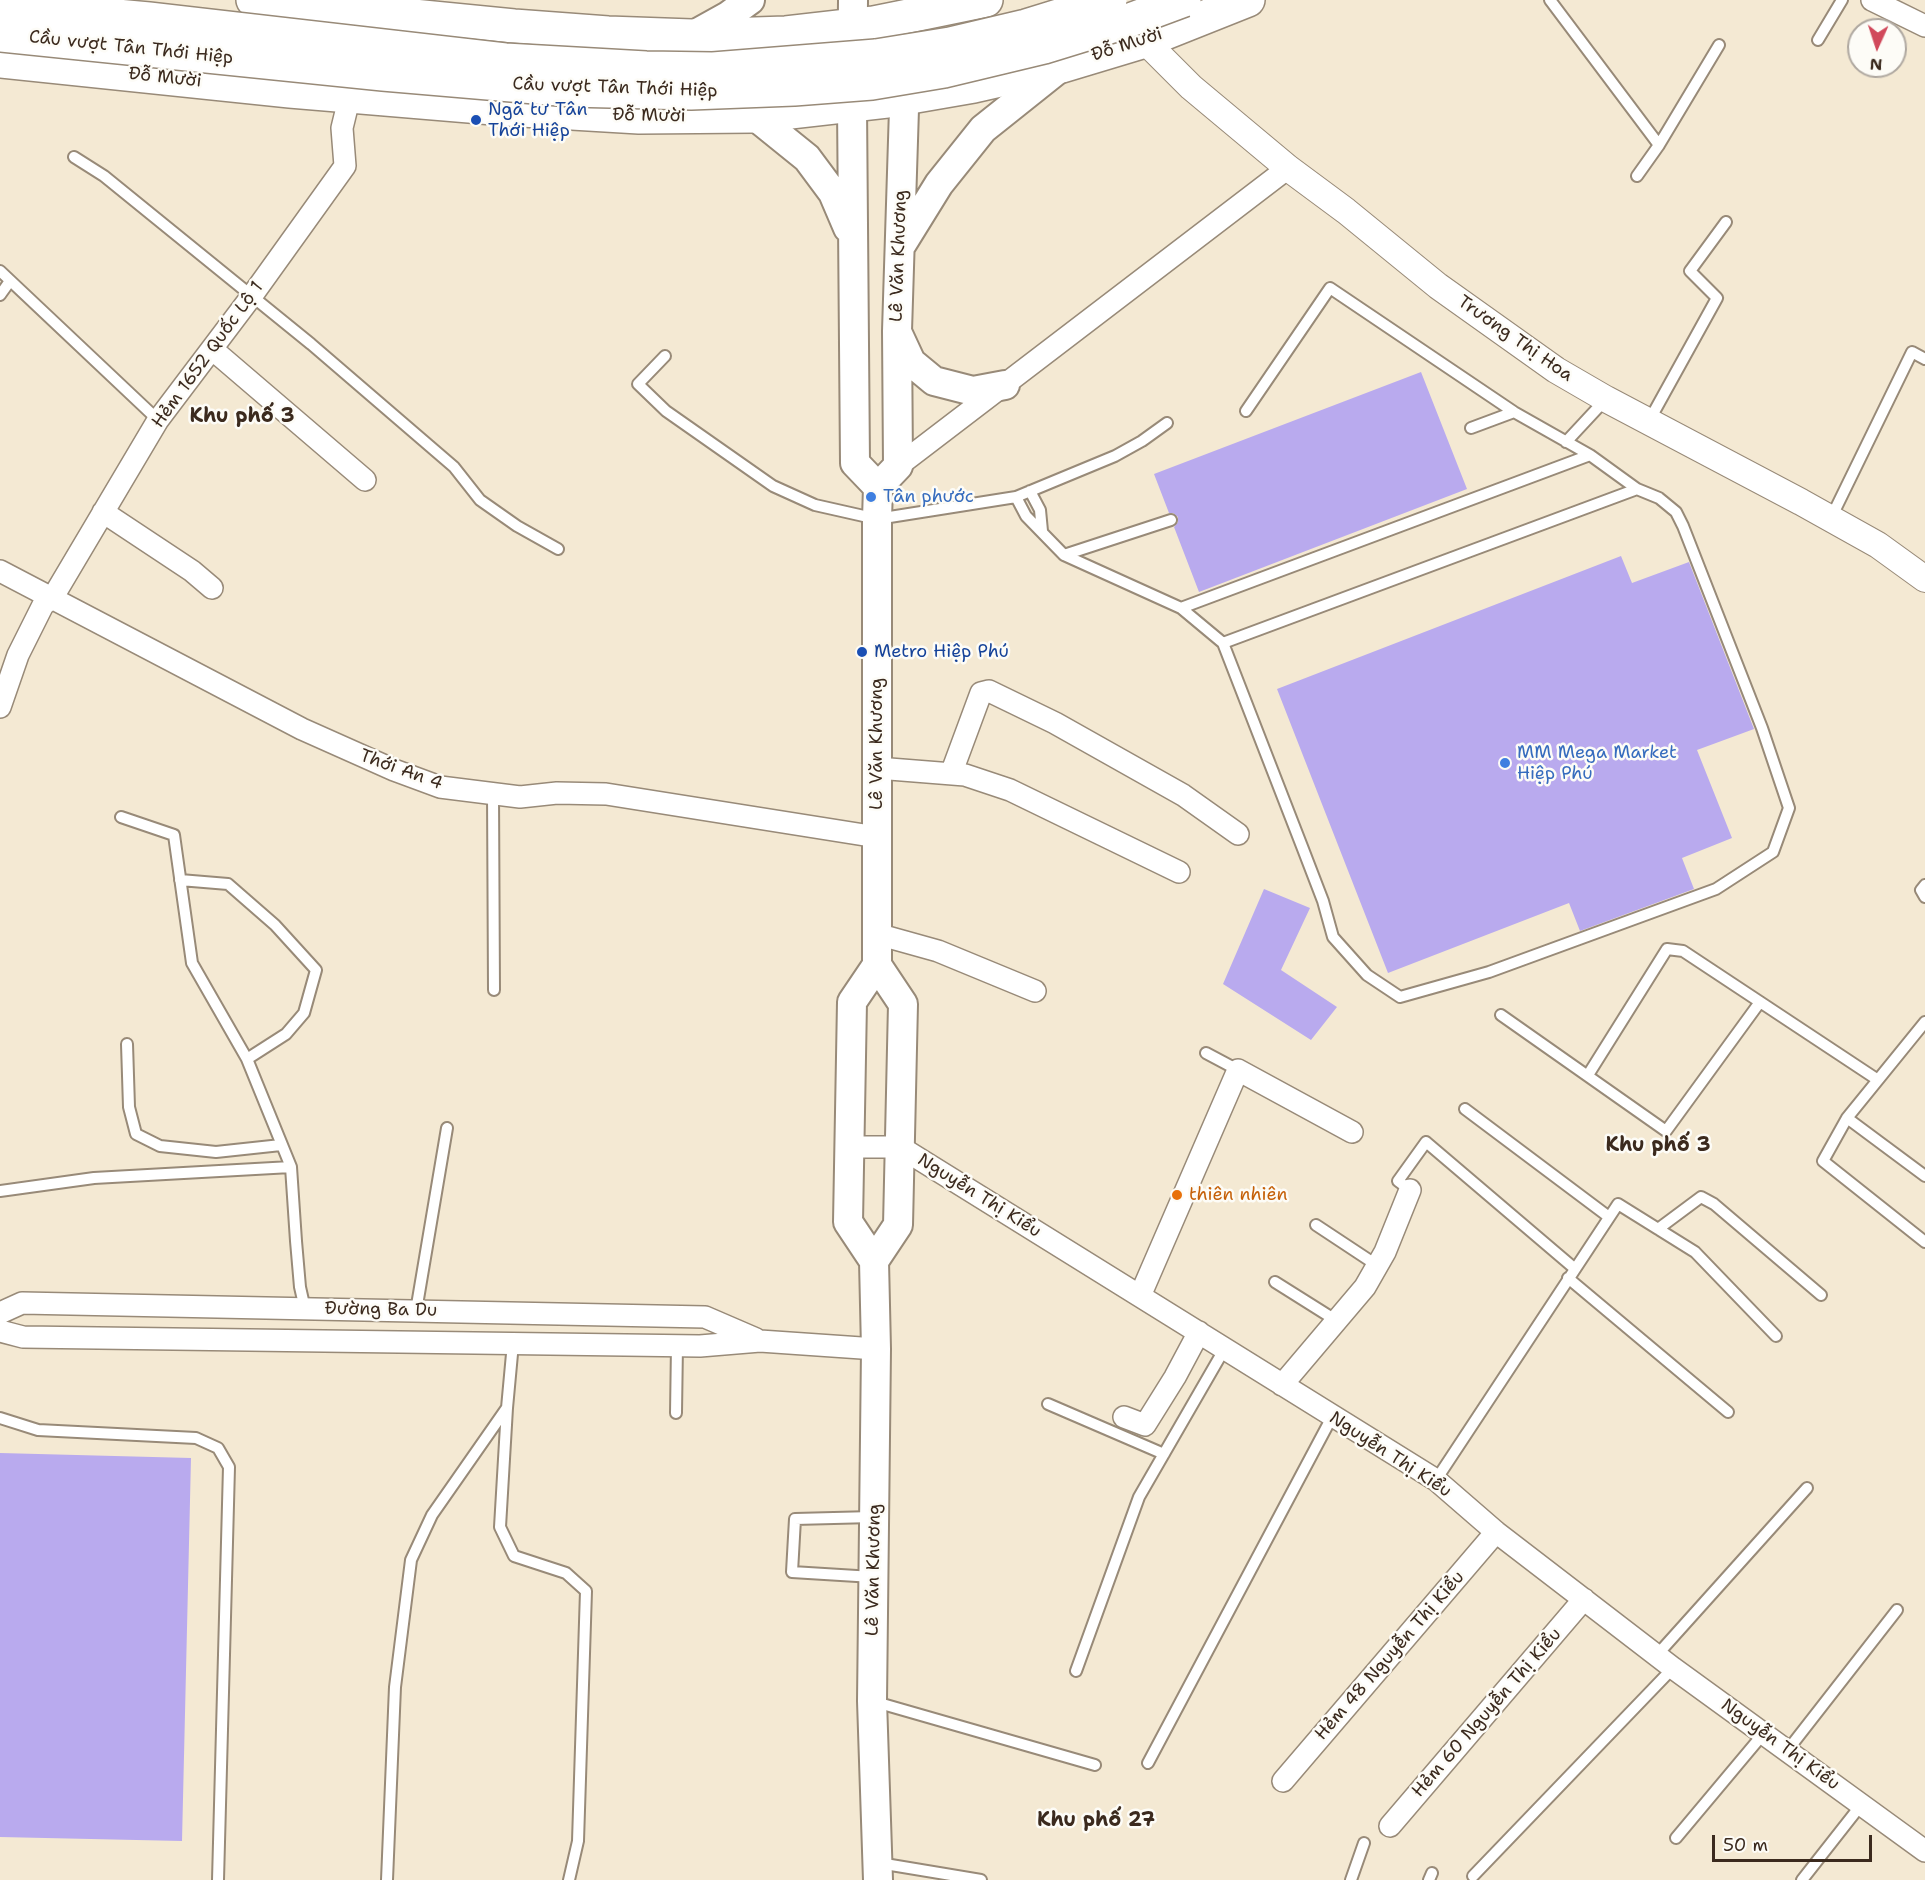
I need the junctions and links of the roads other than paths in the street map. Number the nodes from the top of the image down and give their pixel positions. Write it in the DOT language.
graph roads {
  1 [pos="253,0"];
  2 [pos="750,0"];
  3 [pos="1110,0"];
  4 [pos="1184,0"];
  5 [pos="1248,0"];
  6 [pos="1550,0"];
  7 [pos="1842,0"];
  8 [pos="1872,0"];
  9 [pos="974,3"];
  10 [pos="0,5"];
  11 [pos="403,8"];
  12 [pos="905,8"];
  13 [pos="852,13"];
  14 [pos="1925,26"];
  15 [pos="778,33"];
  16 [pos="0,35"];
  17 [pos="692,36"];
  18 [pos="1818,40"];
  19 [pos="1145,41"];
  20 [pos="1719,45"];
  21 [pos="0,61"];
  22 [pos="1062,66"];
  23 [pos="974,86"];
  24 [pos="350,95"];
  25 [pos="904,98"];
  26 [pos="852,106"];
  27 [pos="768,115"];
  28 [pos="1659,145"];
  29 [pos="74,157"];
  30 [pos="1287,168"];
  31 [pos="1637,176"];
  32 [pos="1726,222"];
  33 [pos="853,239"];
  34 [pos="899,249"];
  35 [pos="0,271"];
  36 [pos="10,281"];
  37 [pos="0,295"];
  38 [pos="251,297"];
  39 [pos="897,331"];
  40 [pos="212,349"];
  41 [pos="665,356"];
  42 [pos="1925,359"];
  43 [pos="1005,385"];
  44 [pos="1606,399"];
  45 [pos="1246,411"];
  46 [pos="1514,412"];
  47 [pos="158,420"];
  48 [pos="1649,421"];
  49 [pos="1167,423"];
  50 [pos="1471,428"];
  51 [pos="1566,442"];
  52 [pos="1590,455"];
  53 [pos="898,466"];
  54 [pos="365,480"];
  55 [pos="878,487"];
  56 [pos="1637,489"];
  57 [pos="1030,491"];
  58 [pos="1016,497"];
  59 [pos="103,512"];
  60 [pos="877,519"];
  61 [pos="1831,519"];
  62 [pos="1171,520"];
  63 [pos="1042,531"];
  64 [pos="558,549"];
  65 [pos="1064,555"];
  66 [pos="0,571"];
  67 [pos="1925,579"];
  68 [pos="212,588"];
  69 [pos="54,597"];
  70 [pos="1181,608"];
  71 [pos="1223,643"];
  72 [pos="0,707"];
  73 [pos="877,768"];
  74 [pos="951,774"];
  75 [pos="493,792"];
  76 [pos="121,817"];
  77 [pos="1238,834"];
  78 [pos="877,837"];
  79 [pos="1179,872"];
  80 [pos="180,880"];
  81 [pos="1925,885"];
  82 [pos="1925,897"];
  83 [pos="877,934"];
  84 [pos="877,965"];
  85 [pos="494,990"];
  86 [pos="1035,992"];
  87 [pos="1760,1002"];
  88 [pos="1501,1015"];
  89 [pos="1925,1022"];
  90 [pos="127,1044"];
  91 [pos="1206,1053"];
  92 [pos="247,1059"];
  93 [pos="1238,1070"];
  94 [pos="1588,1075"];
  95 [pos="1878,1080"];
  96 [pos="1465,1109"];
  97 [pos="1847,1118"];
  98 [pos="447,1128"];
  99 [pos="1352,1132"];
  100 [pos="281,1145"];
  101 [pos="849,1147"];
  102 [pos="900,1148"];
  103 [pos="291,1167"];
  104 [pos="1925,1176"];
  105 [pos="1410,1190"];
  106 [pos="0,1191"];
  107 [pos="1609,1217"];
  108 [pos="1316,1225"];
  109 [pos="1658,1229"];
  110 [pos="1925,1242"];
  111 [pos="874,1261"];
  112 [pos="1378,1266"];
  113 [pos="1571,1273"];
  114 [pos="1275,1282"];
  115 [pos="1821,1295"];
  116 [pos="1140,1296"];
  117 [pos="305,1309"];
  118 [pos="416,1311"];
  119 [pos="0,1313"];
  120 [pos="1337,1322"];
  121 [pos="0,1331"];
  122 [pos="1199,1332"];
  123 [pos="1776,1336"];
  124 [pos="314,1340"];
  125 [pos="760,1341"];
  126 [pos="513,1344"];
  127 [pos="677,1345"];
  128 [pos="1225,1348"];
  129 [pos="876,1349"];
  130 [pos="1282,1385"];
  131 [pos="1048,1404"];
  132 [pos="507,1408"];
  133 [pos="676,1413"];
  134 [pos="1728,1413"];
  135 [pos="1124,1417"];
  136 [pos="1332,1417"];
  137 [pos="0,1418"];
  138 [pos="1164,1454"];
  139 [pos="1436,1480"];
  140 [pos="1807,1488"];
  141 [pos="874,1517"];
  142 [pos="1496,1532"];
  143 [pos="874,1577"];
  144 [pos="1584,1599"];
  145 [pos="1898,1610"];
  146 [pos="1665,1661"];
  147 [pos="1076,1671"];
  148 [pos="872,1701"];
  149 [pos="1764,1733"];
  150 [pos="1787,1751"];
  151 [pos="1148,1762"];
  152 [pos="1095,1765"];
  153 [pos="1283,1781"];
  154 [pos="1861,1805"];
  155 [pos="1390,1826"];
  156 [pos="1676,1838"];
  157 [pos="1364,1843"];
  158 [pos="1922,1844"];
  159 [pos="878,1871"];
  160 [pos="1473,1876"];
  161 [pos="218,1880"];
  162 [pos="387,1880"];
  163 [pos="568,1880"];
  164 [pos="981,1880"];
  165 [pos="1351,1880"];
  166 [pos="1802,1880"];
  1 -- 11 [label="highway"];
  2 -- 17 [label="main road"];
  3 -- 10 [label="highway, Cầu vượt Tân Thới Hiệp, bridge"];
  4 -- 16 [label="highway, Cầu vượt Tân Thới Hiệp, bridge"];
  5 -- 19 [label="highway, Đỗ Mười"];
  6 -- 28 [label="lane"];
  7 -- 18 [label="lane"];
  8 -- 14 [label="street"];
  9 -- 12 [label="highway"];
  9 -- 23 [label="highway"];
  11 -- 17 [label="highway"];
  12 -- 13 [label="highway"];
  12 -- 25 [label="main road, Lê Văn Khương"];
  13 -- 15 [label="highway"];
  13 -- 26 [label="main road"];
  15 -- 17 [label="highway"];
  15 -- 27 [label="highway"];
  19 -- 22 [label="highway, Đỗ Mười"];
  19 -- 30 [label="street, Trương Thị Hoa"];
  20 -- 28 [label="lane"];
  21 -- 24 [label="highway, Đỗ Mười"];
  22 -- 23 [label="highway, Đỗ Mười"];
  22 -- 34 [label="main road"];
  23 -- 25 [label="highway, Đỗ Mười"];
  24 -- 27 [label="highway, Đỗ Mười"];
  24 -- 38 [label="street, Hẻm 1652 Quốc Lộ 1"];
  25 -- 26 [label="highway, Đỗ Mười"];
  25 -- 34 [label="main road, Lê Văn Khương"];
  26 -- 27 [label="highway, Đỗ Mười"];
  26 -- 33 [label="main road"];
  27 -- 33 [label="main road"];
  28 -- 31 [label="lane"];
  29 -- 38 [label="lane"];
  30 -- 43 [label="street"];
  30 -- 44 [label="street, Trương Thị Hoa"];
  32 -- 48 [label="lane"];
  33 -- 55 [label="main road"];
  34 -- 39 [label="main road, Lê Văn Khương"];
  35 -- 36 [label="lane"];
  36 -- 37 [label="lane"];
  36 -- 47 [label="lane"];
  38 -- 40 [label="street, Hẻm 1652 Quốc Lộ 1"];
  38 -- 64 [label="lane"];
  39 -- 43 [label="main road"];
  39 -- 53 [label="main road, Lê Văn Khương"];
  40 -- 47 [label="street, Hẻm 1652 Quốc Lộ 1"];
  40 -- 54 [label="street"];
  41 -- 60 [label="lane"];
  42 -- 61 [label="lane"];
  43 -- 53 [label="street"];
  44 -- 48 [label="street, Trương Thị Hoa"];
  44 -- 51 [label="lane"];
  45 -- 46 [label="lane"];
  46 -- 50 [label="lane"];
  46 -- 51 [label="lane"];
  47 -- 59 [label="street, Hẻm 1652 Quốc Lộ 1"];
  48 -- 61 [label="street, Trương Thị Hoa"];
  49 -- 57 [label="lane"];
  51 -- 52 [label="lane"];
  52 -- 56 [label="lane"];
  52 -- 70 [label="lane"];
  53 -- 55 [label="main road"];
  55 -- 60 [label="main road, Lê Văn Khương"];
  56 -- 71 [label="lane"];
  56 -- 71 [label="lane"];
  57 -- 58 [label="lane"];
  57 -- 63 [label="lane"];
  58 -- 60 [label="lane"];
  58 -- 63 [label="lane"];
  59 -- 68 [label="street"];
  59 -- 69 [label="street, Hẻm 1652 Quốc Lộ 1"];
  60 -- 73 [label="main road, Lê Văn Khương"];
  61 -- 67 [label="street, Trương Thị Hoa"];
  62 -- 65 [label="lane"];
  63 -- 65 [label="lane"];
  65 -- 70 [label="lane"];
  66 -- 69 [label="street, Thới An 4"];
  69 -- 72 [label="street, Hẻm 1652 Quốc Lộ 1"];
  69 -- 75 [label="street, Thới An 4"];
  70 -- 71 [label="lane"];
  73 -- 74 [label="street"];
  73 -- 78 [label="main road, Lê Văn Khương"];
  74 -- 77 [label="street"];
  74 -- 79 [label="street"];
  75 -- 78 [label="street, Thới An 4"];
  75 -- 85 [label="lane"];
  76 -- 80 [label="lane"];
  78 -- 83 [label="main road, Lê Văn Khương"];
  80 -- 92 [label="lane"];
  80 -- 92 [label="lane"];
  81 -- 82 [label="lane"];
  83 -- 84 [label="main road, Lê Văn Khương"];
  83 -- 86 [label="street"];
  84 -- 101 [label="main road"];
  84 -- 102 [label="main road"];
  87 -- 94 [label="lane"];
  87 -- 94 [label="lane"];
  87 -- 95 [label="lane"];
  88 -- 94 [label="lane"];
  89 -- 95 [label="lane"];
  90 -- 100 [label="lane"];
  91 -- 93 [label="lane"];
  92 -- 100 [label="lane"];
  93 -- 99 [label="street"];
  93 -- 116 [label="street"];
  95 -- 97 [label="lane"];
  96 -- 107 [label="lane"];
  97 -- 104 [label="lane"];
  97 -- 110 [label="lane"];
  98 -- 118 [label="lane"];
  100 -- 103 [label="lane"];
  101 -- 102 [label="street, Nguyễn Thị Kiểu"];
  101 -- 111 [label="main road"];
  102 -- 111 [label="main road"];
  102 -- 116 [label="street, Nguyễn Thị Kiểu"];
  103 -- 106 [label="lane"];
  103 -- 117 [label="lane"];
  105 -- 112 [label="street"];
  105 -- 113 [label="lane"];
  107 -- 109 [label="lane"];
  107 -- 113 [label="lane"];
  108 -- 112 [label="lane"];
  109 -- 115 [label="lane"];
  109 -- 123 [label="lane"];
  111 -- 129 [label="main road, Lê Văn Khương"];
  112 -- 120 [label="street"];
  113 -- 134 [label="lane"];
  113 -- 139 [label="lane"];
  114 -- 120 [label="lane"];
  116 -- 122 [label="street, Nguyễn Thị Kiểu"];
  117 -- 118 [label="street, Đường Ba Du"];
  117 -- 119 [label="street, Đường Ba Du"];
  117 -- 124 [label="street"];
  118 -- 125 [label="street, Đường Ba Du"];
  120 -- 130 [label="street"];
  121 -- 124 [label="street, Đường Ba Du"];
  122 -- 128 [label="street, Nguyễn Thị Kiểu"];
  122 -- 135 [label="street"];
  124 -- 126 [label="street, Đường Ba Du"];
  125 -- 127 [label="street, Đường Ba Du"];
  125 -- 129 [label="street, Đường Ba Du"];
  126 -- 127 [label="street, Đường Ba Du"];
  126 -- 132 [label="lane"];
  127 -- 133 [label="lane"];
  128 -- 130 [label="street, Nguyễn Thị Kiểu"];
  128 -- 138 [label="lane"];
  129 -- 141 [label="main road, Lê Văn Khương"];
  130 -- 136 [label="street, Nguyễn Thị Kiểu"];
  131 -- 138 [label="lane"];
  132 -- 162 [label="lane"];
  132 -- 163 [label="lane"];
  136 -- 139 [label="street, Nguyễn Thị Kiểu"];
  136 -- 151 [label="lane"];
  137 -- 161 [label="lane"];
  138 -- 147 [label="lane"];
  139 -- 142 [label="street, Nguyễn Thị Kiểu"];
  140 -- 146 [label="lane"];
  141 -- 143 [label="main road, Lê Văn Khương"];
  141 -- 143 [label="lane"];
  142 -- 144 [label="street, Nguyễn Thị Kiểu"];
  142 -- 153 [label="street, Hẻm 48 Nguyễn Thị Kiểu"];
  143 -- 148 [label="main road, Lê Văn Khương"];
  144 -- 146 [label="street, Nguyễn Thị Kiểu"];
  144 -- 155 [label="street, Hẻm 60 Nguyễn Thị Kiểu"];
  145 -- 150 [label="lane"];
  146 -- 149 [label="street, Nguyễn Thị Kiểu"];
  146 -- 160 [label="lane"];
  148 -- 152 [label="lane"];
  148 -- 159 [label="main road, Lê Văn Khương"];
  149 -- 150 [label="street, Nguyễn Thị Kiểu"];
  149 -- 156 [label="lane"];
  150 -- 154 [label="street, Nguyễn Thị Kiểu"];
  154 -- 158 [label="street, Nguyễn Thị Kiểu"];
  154 -- 166 [label="lane"];
  157 -- 165 [label="lane"];
  159 -- 164 [label="lane"];
}
